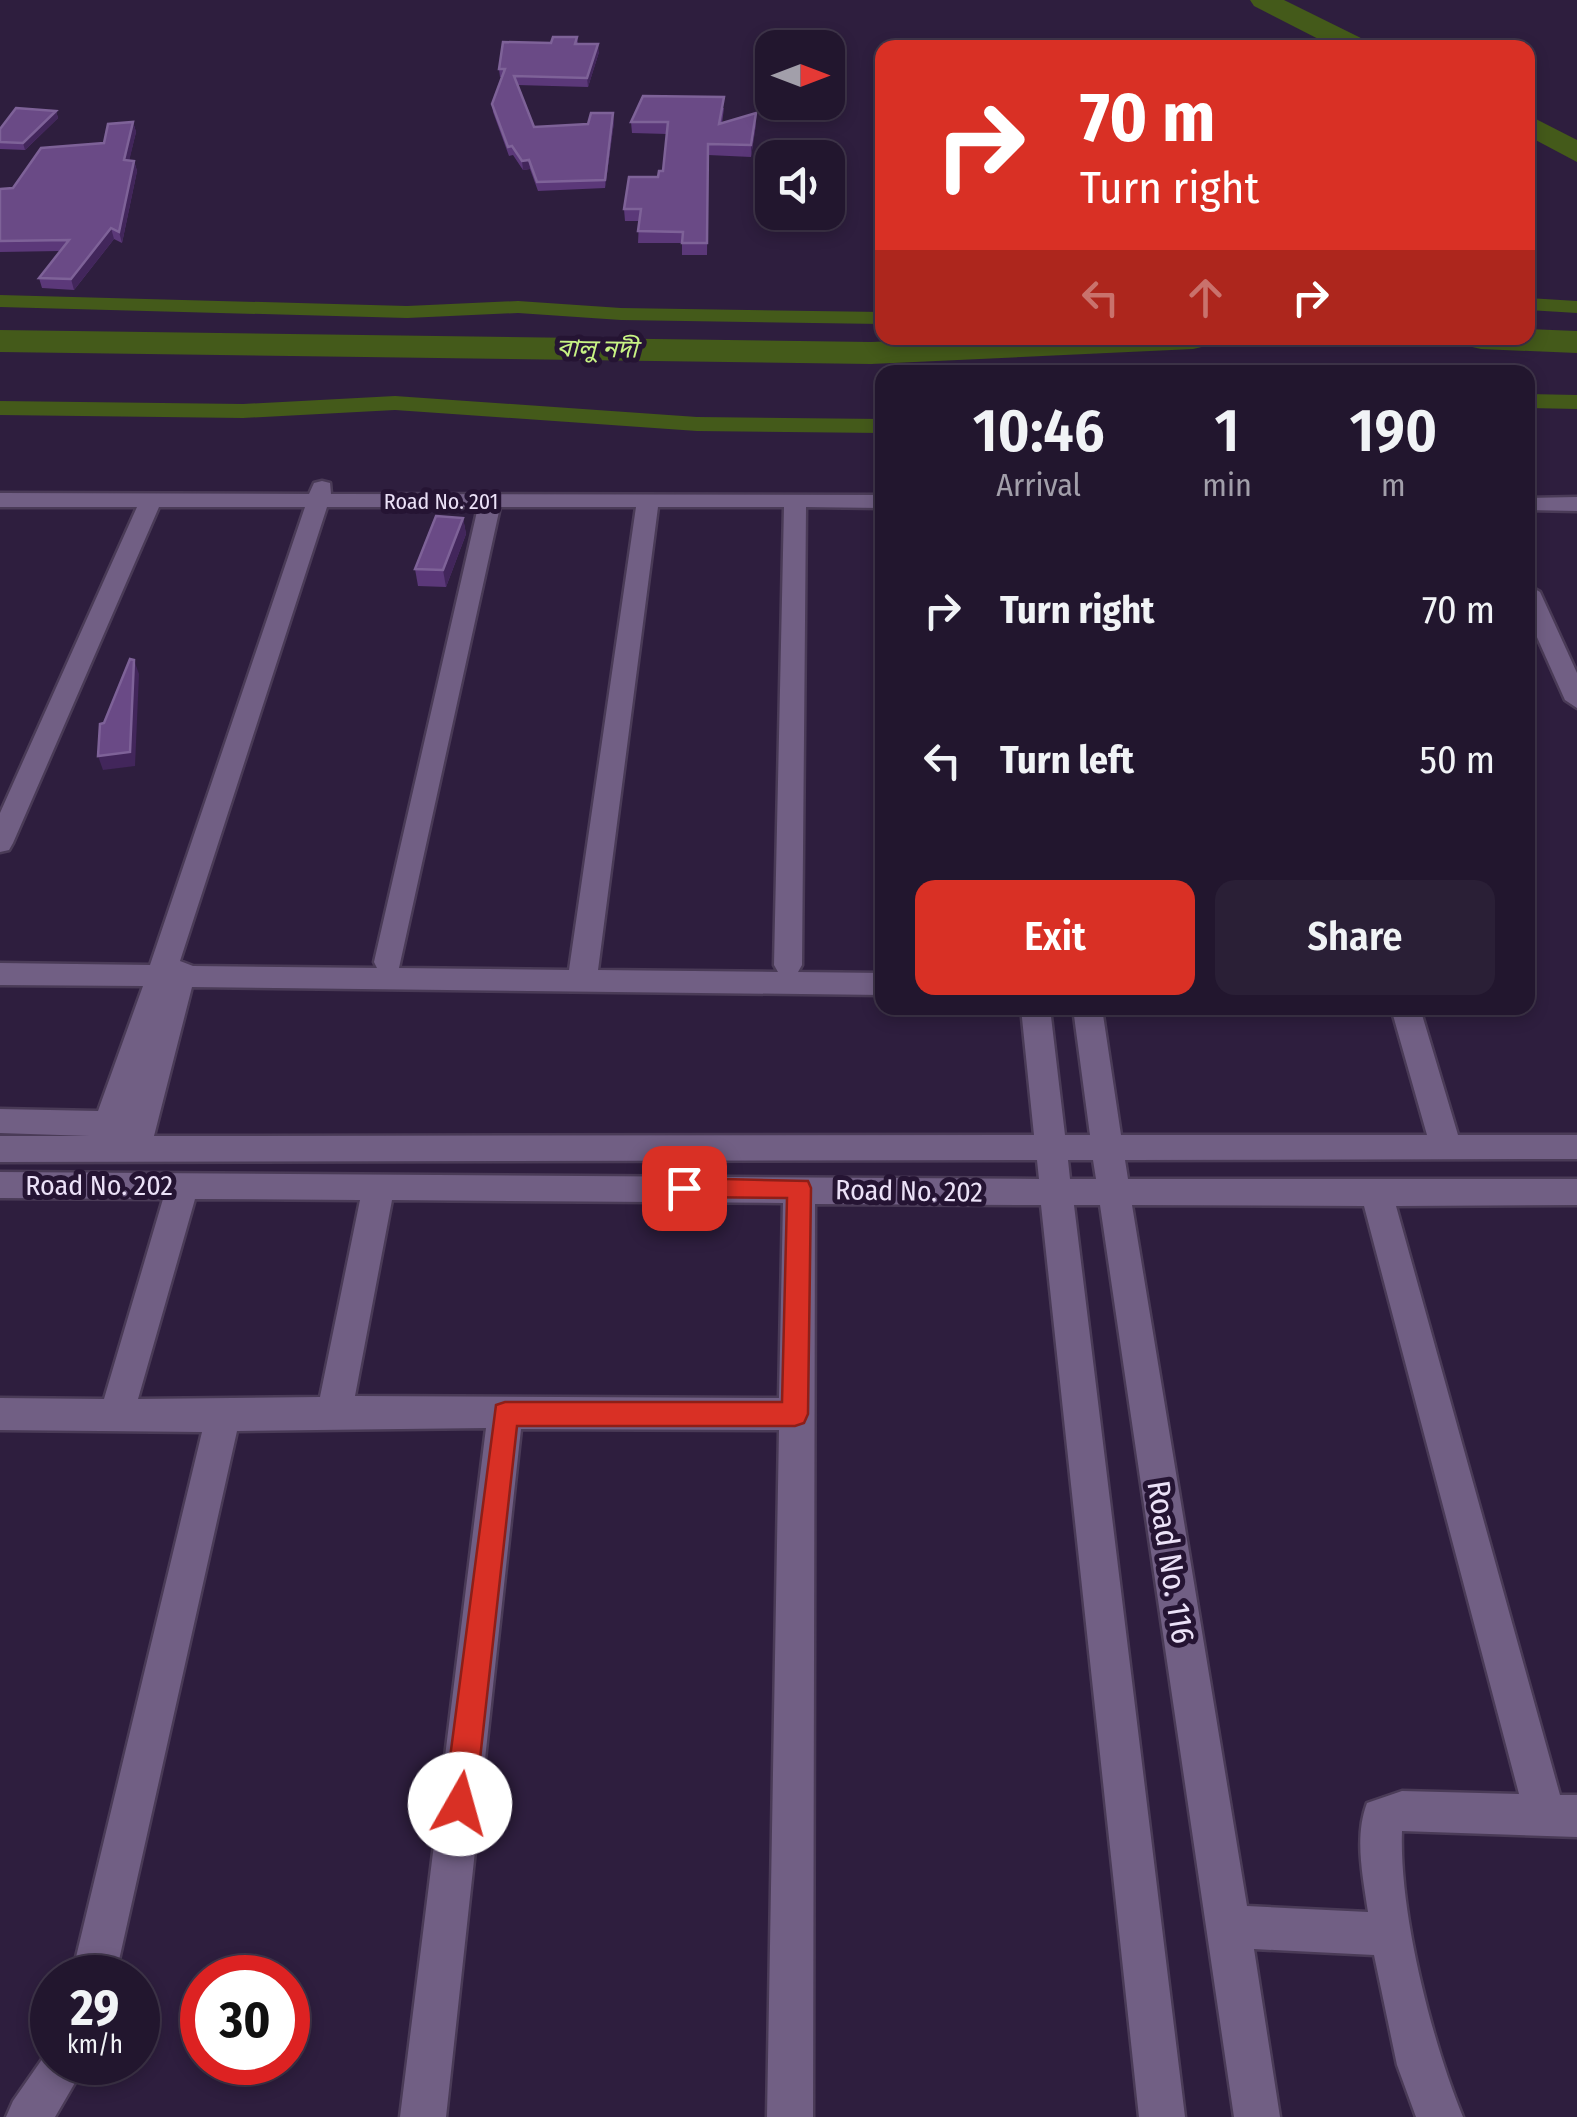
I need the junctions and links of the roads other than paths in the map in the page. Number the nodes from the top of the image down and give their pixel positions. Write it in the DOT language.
graph roads {
  1 [pos="0,486"];
  2 [pos="875,488"];
  3 [pos="1535,489"];
  4 [pos="1577,489"];
  5 [pos="327,494"];
  6 [pos="640,495"];
  7 [pos="0,500"];
  8 [pos="490,501"];
  9 [pos="795,501"];
  10 [pos="875,501"];
  11 [pos="150,502"];
  12 [pos="1535,504"];
  13 [pos="1577,504"];
  14 [pos="1535,604"];
  15 [pos="1567,659"];
  16 [pos="1577,700"];
  17 [pos="0,844"];
  18 [pos="0,957"];
  19 [pos="388,962"];
  20 [pos="788,965"];
  21 [pos="875,965"];
  22 [pos="174,968"];
  23 [pos="0,974"];
  24 [pos="583,974"];
  25 [pos="875,984"];
  26 [pos="1036,1015"];
  27 [pos="1088,1015"];
  28 [pos="1407,1015"];
  29 [pos="0,1121"];
  30 [pos="105,1137"];
  31 [pos="138,1137"];
  32 [pos="1577,1147"];
  33 [pos="1107,1148"];
  34 [pos="1446,1148"];
  35 [pos="0,1149"];
  36 [pos="1051,1149"];
  37 [pos="0,1185"];
  38 [pos="183,1186"];
  39 [pos="379,1186"];
  40 [pos="799,1188"];
  41 [pos="1577,1192"];
  42 [pos="1378,1193"];
  43 [pos="1056,1194"];
  44 [pos="1111,1194"];
  45 [pos="334,1412"];
  46 [pos="117,1413"];
  47 [pos="0,1414"];
  48 [pos="505,1414"];
  49 [pos="795,1414"];
  50 [pos="224,1416"];
  51 [pos="1561,1815"];
  52 [pos="1230,1926"];
  53 [pos="1393,1935"];
  54 [pos="97,1955"];
  55 [pos="50,2085"];
  56 [pos="29,2117"];
  57 [pos="423,2117"];
  58 [pos="790,2117"];
  59 [pos="1162,2117"];
  60 [pos="1257,2117"];
  61 [pos="1440,2117"];
  1 -- 5 [label="street, Road No. 201"];
  2 -- 6 [label="street"];
  3 -- 4 [label="street"];
  5 -- 6 [label="street, Road No. 201"];
  5 -- 8 [label="street, Road No. 201"];
  5 -- 11 [label="street, Road No. 201"];
  5 -- 22 [label="street"];
  6 -- 8 [label="street, Road No. 201"];
  6 -- 9 [label="street, Road No. 201"];
  6 -- 24 [label="street"];
  7 -- 11 [label="street, Road No. 201"];
  8 -- 19 [label="street"];
  9 -- 10 [label="street, Road No. 201"];
  9 -- 20 [label="street"];
  11 -- 17 [label="street"];
  12 -- 13 [label="street"];
  14 -- 15 [label="street"];
  15 -- 16 [label="street"];
  18 -- 22 [label="street"];
  19 -- 22 [label="street"];
  19 -- 24 [label="street"];
  20 -- 21 [label="street"];
  20 -- 24 [label="street"];
  22 -- 23 [label="street"];
  22 -- 24 [label="street"];
  22 -- 30 [label="street"];
  22 -- 31 [label="street"];
  24 -- 25 [label="street"];
  26 -- 36 [label="street"];
  27 -- 33 [label="street, Road No. 116"];
  28 -- 34 [label="street"];
  29 -- 30 [label="street"];
  30 -- 31 [label="street, Road No. 202"];
  30 -- 35 [label="street, Road No. 202"];
  31 -- 36 [label="street, Road No. 202"];
  32 -- 34 [label="street, Road No. 202"];
  33 -- 34 [label="street, Road No. 202"];
  33 -- 36 [label="street, Road No. 202"];
  33 -- 44 [label="street, Road No. 116"];
  36 -- 43 [label="street"];
  37 -- 38 [label="street, Road No. 202"];
  38 -- 39 [label="street, Road No. 202"];
  38 -- 46 [label="street"];
  39 -- 40 [label="street, Road No. 202"];
  39 -- 45 [label="street"];
  40 -- 43 [label="street, Road No. 202"];
  40 -- 49 [label="street"];
  41 -- 42 [label="street, Road No. 202"];
  42 -- 44 [label="street, Road No. 202"];
  42 -- 51 [label="street"];
  43 -- 44 [label="street, Road No. 202"];
  43 -- 59 [label="street"];
  44 -- 52 [label="street, Road No. 116"];
  45 -- 48 [label="street"];
  45 -- 50 [label="street"];
  46 -- 47 [label="street"];
  46 -- 50 [label="street"];
  48 -- 49 [label="street"];
  48 -- 57 [label="street"];
  49 -- 58 [label="street"];
  50 -- 54 [label="street"];
  51 -- 53 [label="street"];
  52 -- 53 [label="street"];
  52 -- 60 [label="street, Road No. 116"];
  53 -- 61 [label="street"];
  55 -- 56 [label="street"];
}
